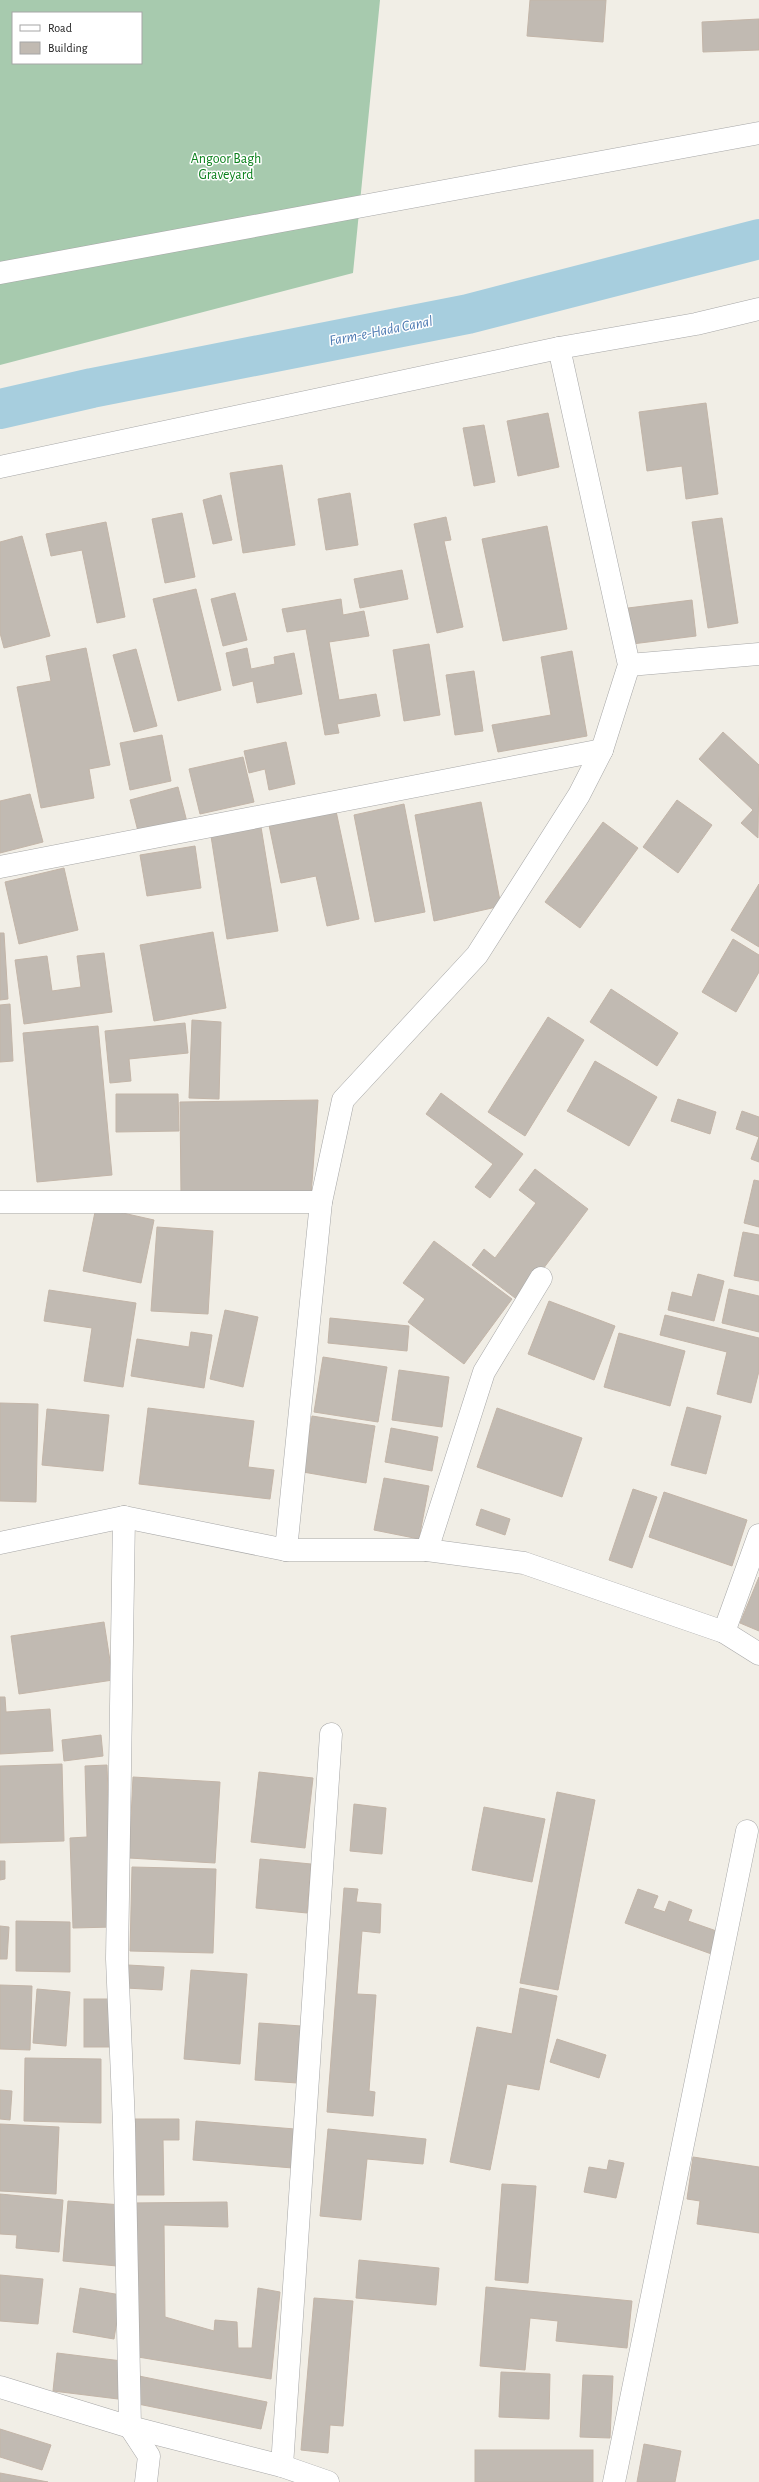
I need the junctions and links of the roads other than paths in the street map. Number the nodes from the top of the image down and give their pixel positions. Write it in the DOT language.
graph roads {
  1 [pos="759,133"];
  2 [pos="0,273"];
  3 [pos="759,309"];
  4 [pos="559,348"];
  5 [pos="0,467"];
  6 [pos="759,654"];
  7 [pos="628,665"];
  8 [pos="602,750"];
  9 [pos="0,868"];
  10 [pos="0,1202"];
  11 [pos="321,1202"];
  12 [pos="541,1278"];
  13 [pos="124,1517"];
  14 [pos="759,1535"];
  15 [pos="0,1543"];
  16 [pos="286,1550"];
  17 [pos="427,1550"];
  18 [pos="724,1632"];
  19 [pos="759,1654"];
  20 [pos="331,1734"];
  21 [pos="747,1831"];
  22 [pos="0,2387"];
  23 [pos="130,2428"];
  24 [pos="282,2466"];
  25 [pos="146,2482"];
  26 [pos="328,2482"];
  27 [pos="614,2482"];
  1 -- 2 [label="street"];
  3 -- 4 [label="street"];
  4 -- 5 [label="street"];
  4 -- 7 [label="street"];
  6 -- 7 [label="street"];
  7 -- 8 [label="street"];
  8 -- 9 [label="street"];
  8 -- 11 [label="street"];
  10 -- 11 [label="street"];
  11 -- 16 [label="street"];
  12 -- 17 [label="street"];
  13 -- 15 [label="street"];
  13 -- 16 [label="street"];
  13 -- 23 [label="street"];
  14 -- 18 [label="street"];
  16 -- 17 [label="street"];
  17 -- 18 [label="street"];
  18 -- 19 [label="street"];
  20 -- 24 [label="street"];
  21 -- 27 [label="street"];
  22 -- 23 [label="street"];
  23 -- 24 [label="street"];
  23 -- 25 [label="street"];
  24 -- 26 [label="street"];
}
